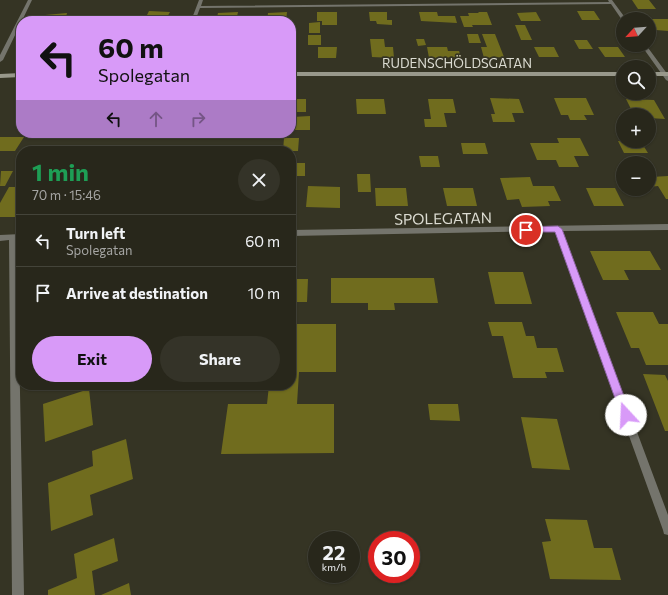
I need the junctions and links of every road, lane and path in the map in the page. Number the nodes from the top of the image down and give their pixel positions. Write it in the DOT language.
graph roads {
  1 [pos="30,0"];
  2 [pos="201,0"];
  3 [pos="611,1"];
  4 [pos="199,7"];
  5 [pos="619,12"];
  6 [pos="22,16"];
  7 [pos="195,16"];
  8 [pos="16,28"];
  9 [pos="649,52"];
  10 [pos="0,60"];
  11 [pos="296,74"];
  12 [pos="616,74"];
  13 [pos="666,74"];
  14 [pos="0,76"];
  15 [pos="16,76"];
  16 [pos="668,80"];
  17 [pos="668,227"];
  18 [pos="558,229"];
  19 [pos="296,233"];
  20 [pos="16,237"];
  21 [pos="0,238"];
  22 [pos="17,390"];
  23 [pos="668,530"];
  24 [pos="18,595"];
  1 -- 6 [label="street"];
  2 -- 4 [label="street"];
  3 -- 4 [label="street"];
  3 -- 5 [label="street"];
  4 -- 7 [label="street"];
  8 -- 10 [label="street"];
  9 -- 13 [label="street"];
  11 -- 12 [label="street, RUDENSCHÖLDSGATAN"];
  13 -- 16 [label="street"];
  14 -- 15 [label="street"];
  17 -- 18 [label="street, SPOLEGATAN"];
  18 -- 19 [label="street, SPOLEGATAN"];
  18 -- 23 [label="street"];
  20 -- 21 [label="street"];
  22 -- 24 [label="street"];
}
